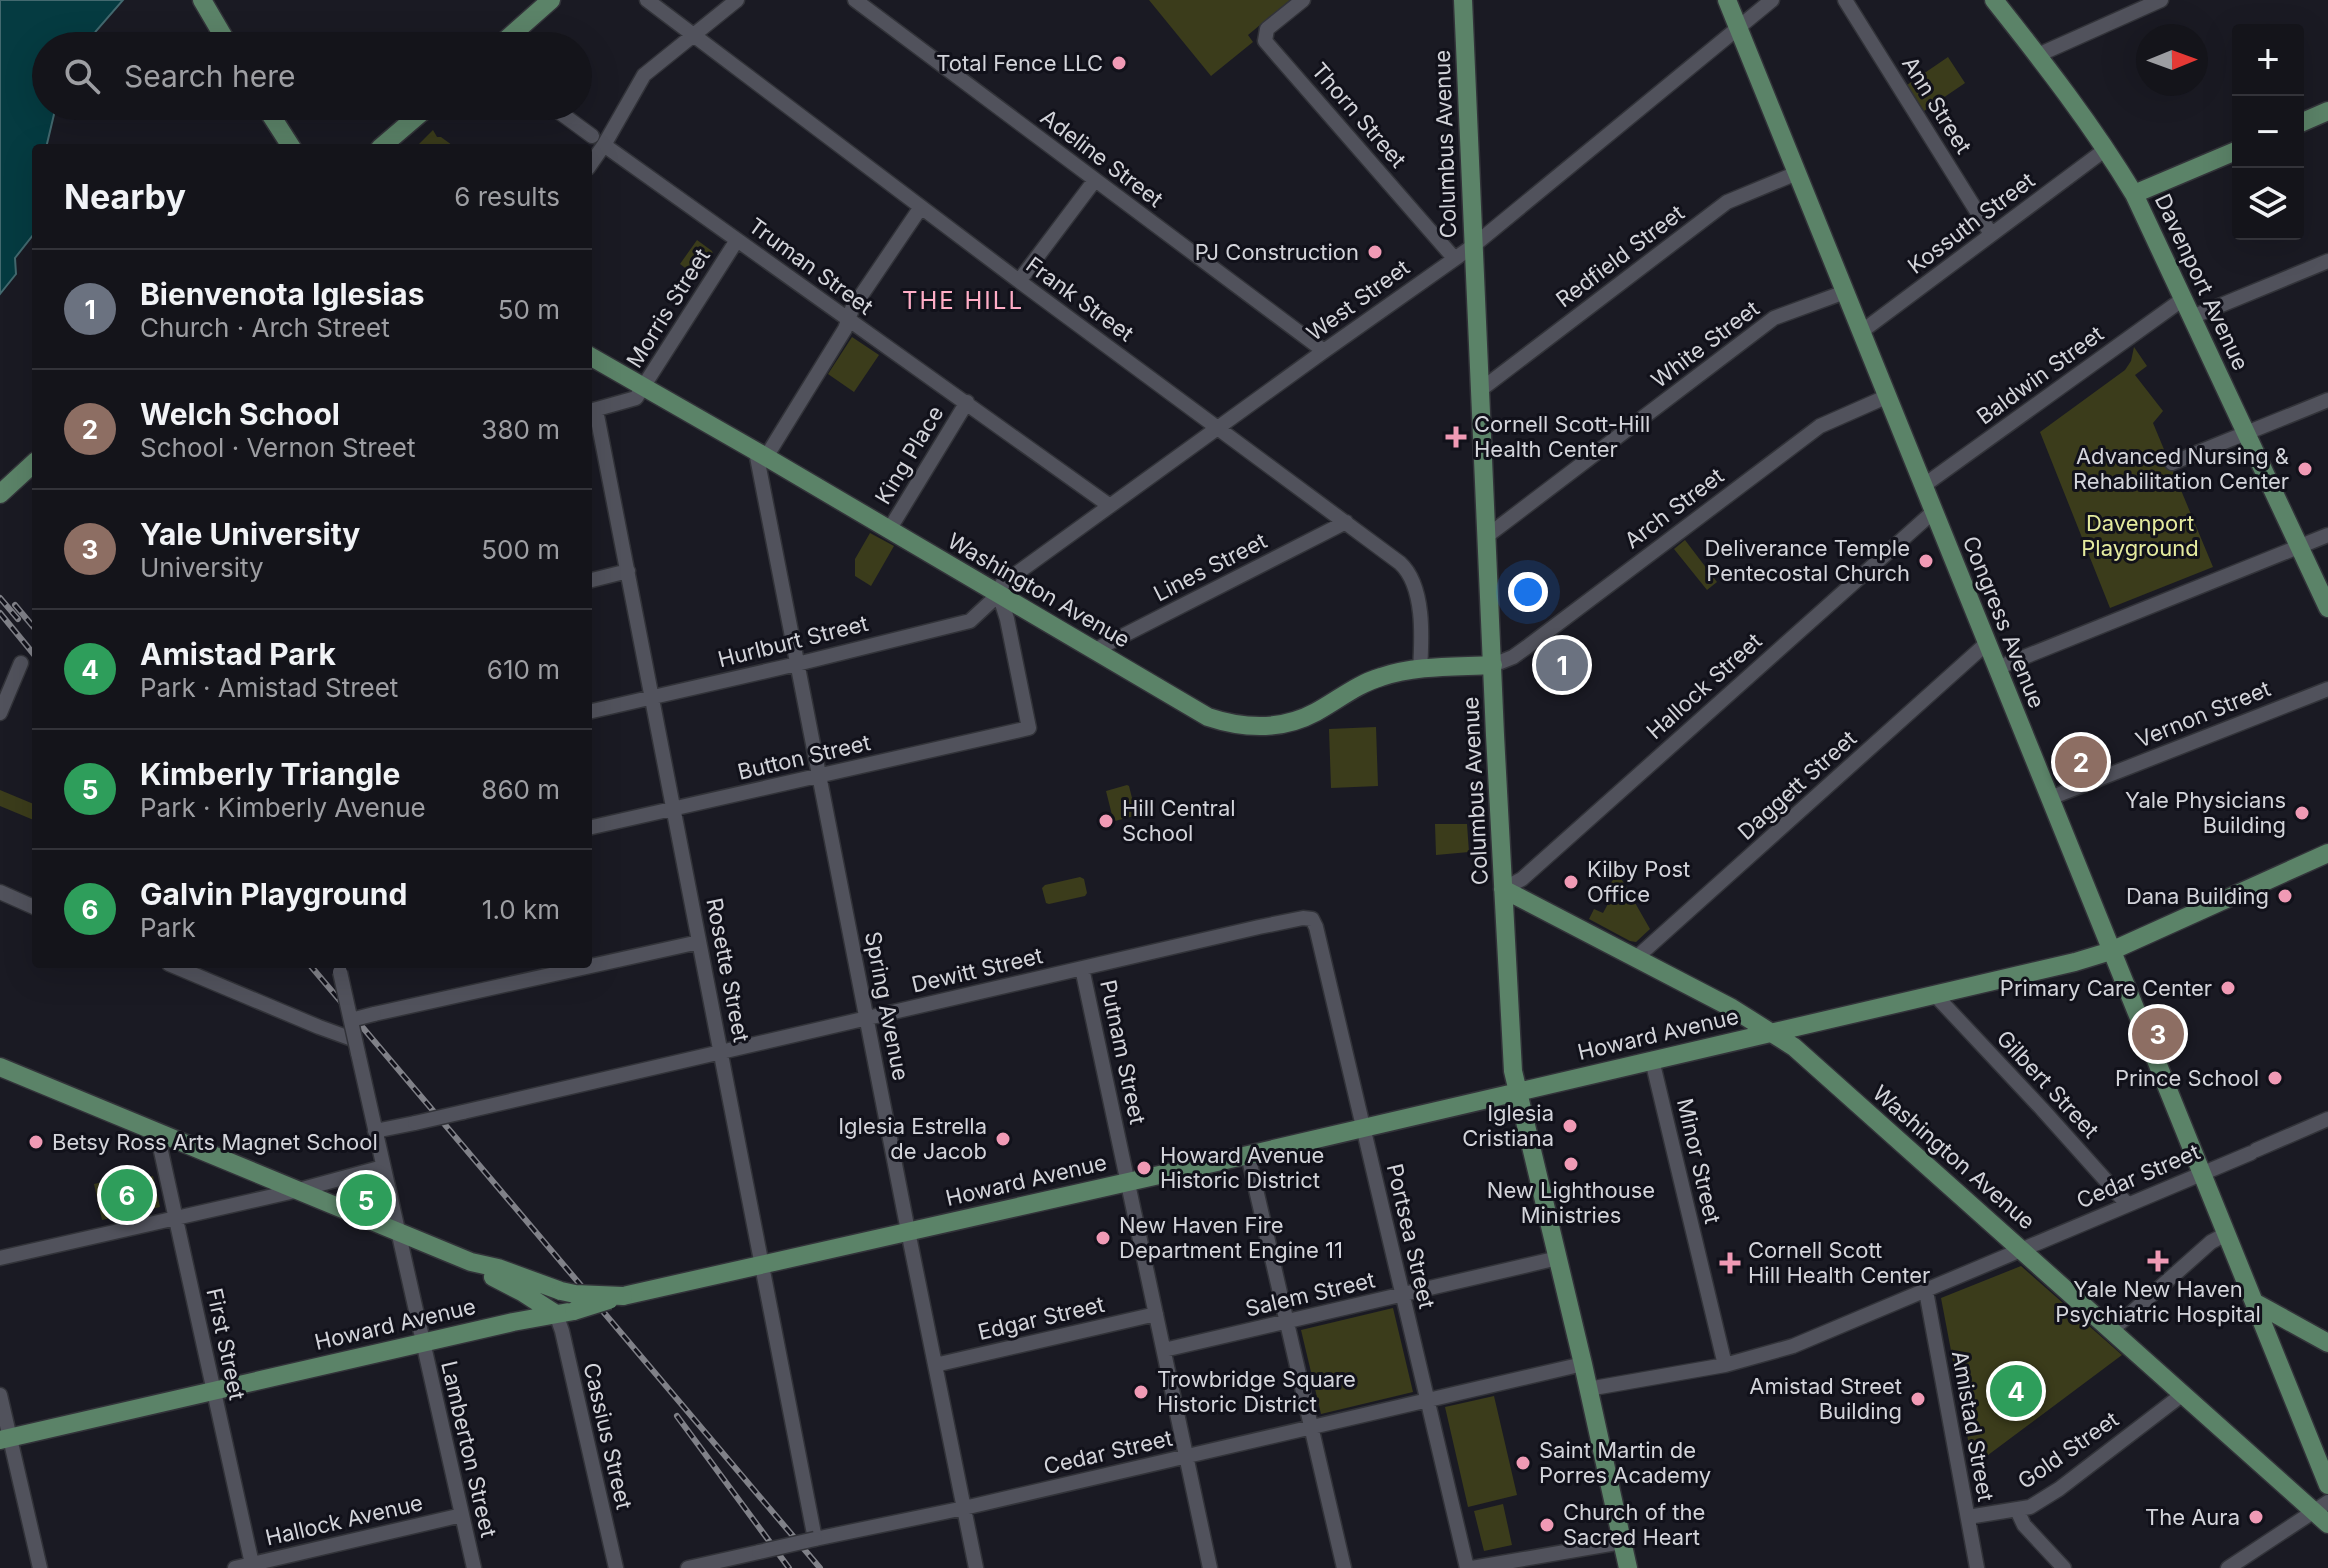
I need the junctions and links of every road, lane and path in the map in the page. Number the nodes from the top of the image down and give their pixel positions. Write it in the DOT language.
graph roads {
  1 [pos="202,0"];
  2 [pos="551,0"];
  3 [pos="647,0"];
  4 [pos="737,0"];
  5 [pos="855,0"];
  6 [pos="1303,0"];
  7 [pos="1463,0"];
  8 [pos="1727,0"];
  9 [pos="1772,0"];
  10 [pos="1845,0"];
  11 [pos="1994,0"];
  12 [pos="2161,0"];
  13 [pos="1738,28"];
  14 [pos="221,32"];
  15 [pos="515,32"];
  16 [pos="695,36"];
  17 [pos="2038,55"];
  18 [pos="2328,111"];
  19 [pos="274,120"];
  20 [pos="413,120"];
  21 [pos="570,120"];
  22 [pos="2304,121"];
  23 [pos="598,140"];
  24 [pos="289,144"];
  25 [pos="385,144"];
  26 [pos="2106,149"];
  27 [pos="2232,153"];
  28 [pos="592,157"];
  29 [pos="1797,173"];
  30 [pos="1095,180"];
  31 [pos="2134,194"];
  32 [pos="921,207"];
  33 [pos="1991,234"];
  34 [pos="737,240"];
  35 [pos="1473,246"];
  36 [pos="1454,258"];
  37 [pos="2328,261"];
  38 [pos="1019,281"];
  39 [pos="1845,292"];
  40 [pos="2183,299"];
  41 [pos="2192,317"];
  42 [pos="848,321"];
  43 [pos="1861,332"];
  44 [pos="1324,351"];
  45 [pos="592,357"];
  46 [pos="643,387"];
  47 [pos="1479,391"];
  48 [pos="1888,396"];
  49 [pos="2328,400"];
  50 [pos="967,402"];
  51 [pos="592,411"];
  52 [pos="1219,428"];
  53 [pos="2246,435"];
  54 [pos="761,454"];
  55 [pos="2172,463"];
  56 [pos="32,465"];
  57 [pos="1923,486"];
  58 [pos="0,494"];
  59 [pos="1110,506"];
  60 [pos="1933,512"];
  61 [pos="1346,522"];
  62 [pos="889,530"];
  63 [pos="2328,535"];
  64 [pos="1487,536"];
  65 [pos="2299,547"];
  66 [pos="628,571"];
  67 [pos="592,580"];
  68 [pos="999,594"];
  69 [pos="2328,608"];
  70 [pos="1987,643"];
  71 [pos="1095,650"];
  72 [pos="21,663"];
  73 [pos="797,664"];
  74 [pos="1493,665"];
  75 [pos="1997,668"];
  76 [pos="1420,670"];
  77 [pos="2328,689"];
  78 [pos="652,698"];
  79 [pos="592,711"];
  80 [pos="0,713"];
  81 [pos="820,776"];
  82 [pos="2050,798"];
  83 [pos="673,809"];
  84 [pos="592,827"];
  85 [pos="2328,853"];
  86 [pos="1503,889"];
  87 [pos="0,892"];
  88 [pos="32,906"];
  89 [pos="1308,918"];
  90 [pos="699,942"];
  91 [pos="2111,951"];
  92 [pos="1636,958"];
  93 [pos="592,966"];
  94 [pos="178,968"];
  95 [pos="340,968"];
  96 [pos="582,968"];
  97 [pos="1082,968"];
  98 [pos="1936,996"];
  99 [pos="867,1018"];
  100 [pos="351,1020"];
  101 [pos="1771,1033"];
  102 [pos="353,1044"];
  103 [pos="722,1051"];
  104 [pos="1652,1060"];
  105 [pos="0,1067"];
  106 [pos="1518,1091"];
  107 [pos="2328,1119"];
  108 [pos="1363,1127"];
  109 [pos="375,1131"];
  110 [pos="157,1133"];
  111 [pos="1248,1155"];
  112 [pos="383,1167"];
  113 [pos="2202,1174"];
  114 [pos="1128,1182"];
  115 [pos="295,1191"];
  116 [pos="2127,1204"];
  117 [pos="176,1218"];
  118 [pos="908,1231"];
  119 [pos="398,1232"];
  120 [pos="2226,1234"];
  121 [pos="2023,1250"];
  122 [pos="0,1258"];
  123 [pos="1558,1258"];
  124 [pos="471,1262"];
  125 [pos="762,1265"];
  126 [pos="1926,1291"];
  127 [pos="1402,1295"];
  128 [pos="623,1296"];
  129 [pos="2254,1302"];
  130 [pos="565,1312"];
  131 [pos="1156,1314"];
  132 [pos="1288,1322"];
  133 [pos="2112,1330"];
  134 [pos="422,1342"];
  135 [pos="2328,1343"];
  136 [pos="1164,1350"];
  137 [pos="1583,1364"];
  138 [pos="935,1365"];
  139 [pos="1725,1365"];
  140 [pos="1588,1389"];
  141 [pos="214,1391"];
  142 [pos="2183,1394"];
  143 [pos="0,1395"];
  144 [pos="1427,1401"];
  145 [pos="1312,1427"];
  146 [pos="5,1439"];
  147 [pos="1186,1456"];
  148 [pos="2328,1485"];
  149 [pos="2321,1507"];
  150 [pos="964,1508"];
  151 [pos="2017,1510"];
  152 [pos="462,1515"];
  153 [pos="1968,1517"];
  154 [pos="2328,1524"];
  155 [pos="815,1537"];
  156 [pos="1622,1542"];
  157 [pos="252,1564"];
  158 [pos="40,1568"];
  159 [pos="235,1568"];
  160 [pos="474,1568"];
  161 [pos="616,1568"];
  162 [pos="688,1568"];
  163 [pos="976,1568"];
  164 [pos="1210,1568"];
  165 [pos="1344,1568"];
  166 [pos="1470,1568"];
  167 [pos="1628,1568"];
  168 [pos="1977,1568"];
  169 [pos="2064,1568"];
  170 [pos="2228,1568"];
  1 -- 14 [label="main road"];
  2 -- 15 [label="main road"];
  3 -- 16 [label="street, Frank Street"];
  4 -- 16 [label="street"];
  5 -- 30 [label="street, Adeline Street"];
  6 -- 36 [label="street, Thorn Street"];
  7 -- 35 [label="main road, Columbus Avenue"];
  8 -- 13 [label="main road, Congress Avenue"];
  9 -- 13 [label="street, West Street"];
  10 -- 33 [label="street, Ann Street"];
  11 -- 17 [label="main road, Davenport Avenue"];
  12 -- 17 [label="street"];
  13 -- 29 [label="main road, Congress Avenue"];
  13 -- 35 [label="street, West Street"];
  16 -- 23 [label="street"];
  16 -- 32 [label="street, Frank Street"];
  17 -- 26 [label="main road, Davenport Avenue"];
  18 -- 22 [label="main road"];
  19 -- 24 [label="main road"];
  20 -- 25 [label="main road"];
  21 -- 23 [label="street, Truman Street"];
  23 -- 28 [label="street"];
  23 -- 34 [label="street, Truman Street"];
  26 -- 31 [label="main road, Davenport Avenue"];
  26 -- 33 [label="street, Kossuth Street"];
  27 -- 31 [label="main road"];
  29 -- 39 [label="main road, Congress Avenue"];
  29 -- 47 [label="street, Redfield Street"];
  30 -- 38 [label="street"];
  30 -- 44 [label="street, Adeline Street"];
  31 -- 40 [label="main road, Davenport Avenue"];
  32 -- 38 [label="street, Frank Street"];
  32 -- 42 [label="street"];
  33 -- 43 [label="street, Kossuth Street"];
  34 -- 42 [label="street, Truman Street"];
  34 -- 46 [label="street, Morris Street"];
  35 -- 36 [label="street, West Street"];
  35 -- 47 [label="main road, Columbus Avenue"];
  36 -- 44 [label="street, West Street"];
  37 -- 41 [label="street"];
  38 -- 52 [label="street, Frank Street"];
  39 -- 43 [label="main road, Congress Avenue"];
  39 -- 64 [label="street, White Street"];
  40 -- 41 [label="main road, Davenport Avenue"];
  40 -- 57 [label="street, Baldwin Street"];
  41 -- 53 [label="main road, Davenport Avenue"];
  42 -- 50 [label="street, Truman Street"];
  42 -- 54 [label="street"];
  43 -- 48 [label="main road, Congress Avenue"];
  44 -- 52 [label="street, West Street"];
  45 -- 46 [label="main road, Washington Avenue"];
  46 -- 51 [label="street, Morris Street"];
  46 -- 54 [label="main road, Washington Avenue"];
  47 -- 64 [label="main road, Columbus Avenue"];
  48 -- 57 [label="main road, Congress Avenue"];
  48 -- 74 [label="street, Arch Street"];
  49 -- 53 [label="street"];
  50 -- 59 [label="street, Truman Street"];
  50 -- 62 [label="street, King Place"];
  51 -- 66 [label="street, Rosette Street"];
  52 -- 59 [label="street, West Street"];
  52 -- 61 [label="street, Frank Street"];
  53 -- 55 [label="street"];
  53 -- 65 [label="main road, Davenport Avenue"];
  54 -- 62 [label="main road, Washington Avenue"];
  54 -- 73 [label="street, Spring Avenue"];
  56 -- 58 [label="main road"];
  57 -- 60 [label="main road, Congress Avenue"];
  59 -- 68 [label="street, West Street"];
  60 -- 70 [label="main road, Congress Avenue"];
  60 -- 86 [label="street, Hallock Street"];
  61 -- 71 [label="street, Lines Street"];
  61 -- 76 [label="street, Frank Street"];
  62 -- 68 [label="main road, Washington Avenue"];
  63 -- 65 [label="street"];
  64 -- 74 [label="main road, Columbus Avenue"];
  65 -- 69 [label="main road, Davenport Avenue"];
  65 -- 75 [label="street"];
  66 -- 67 [label="street"];
  66 -- 78 [label="street, Rosette Street"];
  68 -- 71 [label="main road, Washington Avenue"];
  68 -- 73 [label="street, Hurlburt Street"];
  68 -- 81 [label="street, Button Street"];
  70 -- 75 [label="main road, Congress Avenue"];
  70 -- 92 [label="street, Daggett Street"];
  71 -- 76 [label="main road, Washington Avenue"];
  72 -- 80 [label="street"];
  73 -- 78 [label="street, Hurlburt Street"];
  73 -- 81 [label="street, Spring Avenue"];
  74 -- 76 [label="main road, Washington Avenue"];
  74 -- 86 [label="main road, Columbus Avenue"];
  75 -- 82 [label="main road, Congress Avenue"];
  77 -- 82 [label="street, Vernon Street"];
  78 -- 79 [label="street, Hurlburt Street"];
  78 -- 83 [label="street, Rosette Street"];
  81 -- 83 [label="street, Button Street"];
  81 -- 99 [label="street, Spring Avenue"];
  82 -- 91 [label="main road, Congress Avenue"];
  83 -- 84 [label="street, Button Street"];
  83 -- 90 [label="street, Rosette Street"];
  85 -- 91 [label="main road, Howard Avenue"];
  86 -- 92 [label="main road, Washington Avenue"];
  86 -- 106 [label="main road, Columbus Avenue"];
  87 -- 88 [label="street"];
  89 -- 97 [label="street, Dewitt Street"];
  89 -- 108 [label="street, Portsea Street"];
  90 -- 93 [label="street, bridge"];
  90 -- 103 [label="street, Rosette Street"];
  91 -- 98 [label="main road, Howard Avenue"];
  91 -- 113 [label="main road, Congress Avenue"];
  92 -- 101 [label="main road, Washington Avenue"];
  94 -- 102 [label="street"];
  95 -- 100 [label="street, Lamberton Street, bridge"];
  96 -- 100 [label="street, bridge"];
  97 -- 99 [label="street, Dewitt Street"];
  97 -- 114 [label="street, Putnam Street"];
  98 -- 101 [label="main road, Howard Avenue"];
  98 -- 116 [label="street, Gilbert Street"];
  99 -- 103 [label="street, Dewitt Street"];
  99 -- 118 [label="street, Spring Avenue"];
  100 -- 102 [label="street, Lamberton Street, bridge"];
  101 -- 104 [label="main road, Howard Avenue"];
  101 -- 121 [label="main road, Washington Avenue"];
  102 -- 109 [label="street, Lamberton Street"];
  103 -- 109 [label="street, Dewitt Street, bridge"];
  103 -- 125 [label="street, Rosette Street"];
  104 -- 106 [label="main road, Howard Avenue"];
  104 -- 139 [label="street, Minor Street"];
  105 -- 110 [label="main road"];
  106 -- 108 [label="main road, Howard Avenue"];
  106 -- 123 [label="main road, Columbus Avenue"];
  107 -- 113 [label="street, Cedar Street"];
  108 -- 111 [label="main road, Howard Avenue"];
  108 -- 127 [label="street, Portsea Street"];
  109 -- 112 [label="street, Lamberton Street"];
  110 -- 115 [label="main road"];
  110 -- 117 [label="street, First Street"];
  111 -- 114 [label="main road, Howard Avenue"];
  111 -- 132 [label="street"];
  112 -- 115 [label="street"];
  112 -- 119 [label="street, Lamberton Street"];
  113 -- 116 [label="street, Cedar Street"];
  113 -- 120 [label="main road, Congress Avenue"];
  114 -- 118 [label="main road, Howard Avenue"];
  114 -- 131 [label="street, Putnam Street"];
  115 -- 117 [label="street"];
  115 -- 119 [label="main road"];
  116 -- 121 [label="street, Cedar Street"];
  117 -- 122 [label="street"];
  117 -- 141 [label="street, First Street"];
  118 -- 125 [label="main road, Howard Avenue"];
  118 -- 138 [label="street, Spring Avenue"];
  119 -- 124 [label="main road"];
  119 -- 134 [label="street, Lamberton Street"];
  120 -- 129 [label="main road, Congress Avenue"];
  120 -- 133 [label="street"];
  121 -- 126 [label="street, Cedar Street"];
  121 -- 133 [label="main road, Washington Avenue"];
  123 -- 127 [label="street, Salem Street"];
  123 -- 137 [label="main road, Columbus Avenue"];
  124 -- 128 [label="main road, bridge"];
  124 -- 130 [label="main road"];
  125 -- 128 [label="main road, Howard Avenue"];
  125 -- 155 [label="street, Rosette Street"];
  126 -- 139 [label="street, Cedar Street"];
  126 -- 153 [label="street, Amistad Street"];
  127 -- 132 [label="street, Salem Street"];
  127 -- 144 [label="street, Portsea Street"];
  128 -- 130 [label="main road, Howard Avenue, bridge"];
  129 -- 135 [label="main road"];
  129 -- 148 [label="main road, Congress Avenue"];
  130 -- 134 [label="main road, Howard Avenue"];
  130 -- 161 [label="street, Cassius Street"];
  131 -- 136 [label="street, Putnam Street"];
  131 -- 138 [label="street, Edgar Street"];
  132 -- 136 [label="street, Salem Street"];
  132 -- 145 [label="street"];
  133 -- 142 [label="main road, Washington Avenue"];
  134 -- 141 [label="main road, Howard Avenue"];
  134 -- 152 [label="street, Lamberton Street"];
  136 -- 147 [label="street, Putnam Street"];
  137 -- 140 [label="main road, Columbus Avenue"];
  137 -- 144 [label="street, Cedar Street"];
  138 -- 150 [label="street, Spring Avenue"];
  139 -- 140 [label="street, Cedar Street"];
  140 -- 156 [label="main road, Columbus Avenue"];
  141 -- 146 [label="main road, Howard Avenue"];
  141 -- 157 [label="street, First Street"];
  142 -- 149 [label="main road, Washington Avenue"];
  142 -- 151 [label="street, Gold Street"];
  143 -- 146 [label="street"];
  144 -- 145 [label="street, Cedar Street"];
  144 -- 166 [label="street, Portsea Street"];
  145 -- 147 [label="street, Cedar Street"];
  145 -- 165 [label="street"];
  146 -- 158 [label="street"];
  147 -- 150 [label="street, Cedar Street"];
  147 -- 164 [label="street, Putnam Street"];
  149 -- 154 [label="main road, Washington Avenue"];
  149 -- 170 [label="street"];
  150 -- 155 [label="street, Cedar Street"];
  150 -- 163 [label="street, Spring Avenue"];
  151 -- 153 [label="street, Gold Street"];
  151 -- 169 [label="street"];
  152 -- 157 [label="street, Hallock Avenue"];
  152 -- 160 [label="street, Lamberton Street"];
  153 -- 168 [label="street, Amistad Street"];
  155 -- 162 [label="street, Cedar Street, bridge"];
  156 -- 166 [label="street"];
  156 -- 167 [label="main road, Columbus Avenue"];
  157 -- 159 [label="street, Hallock Avenue"];
}
